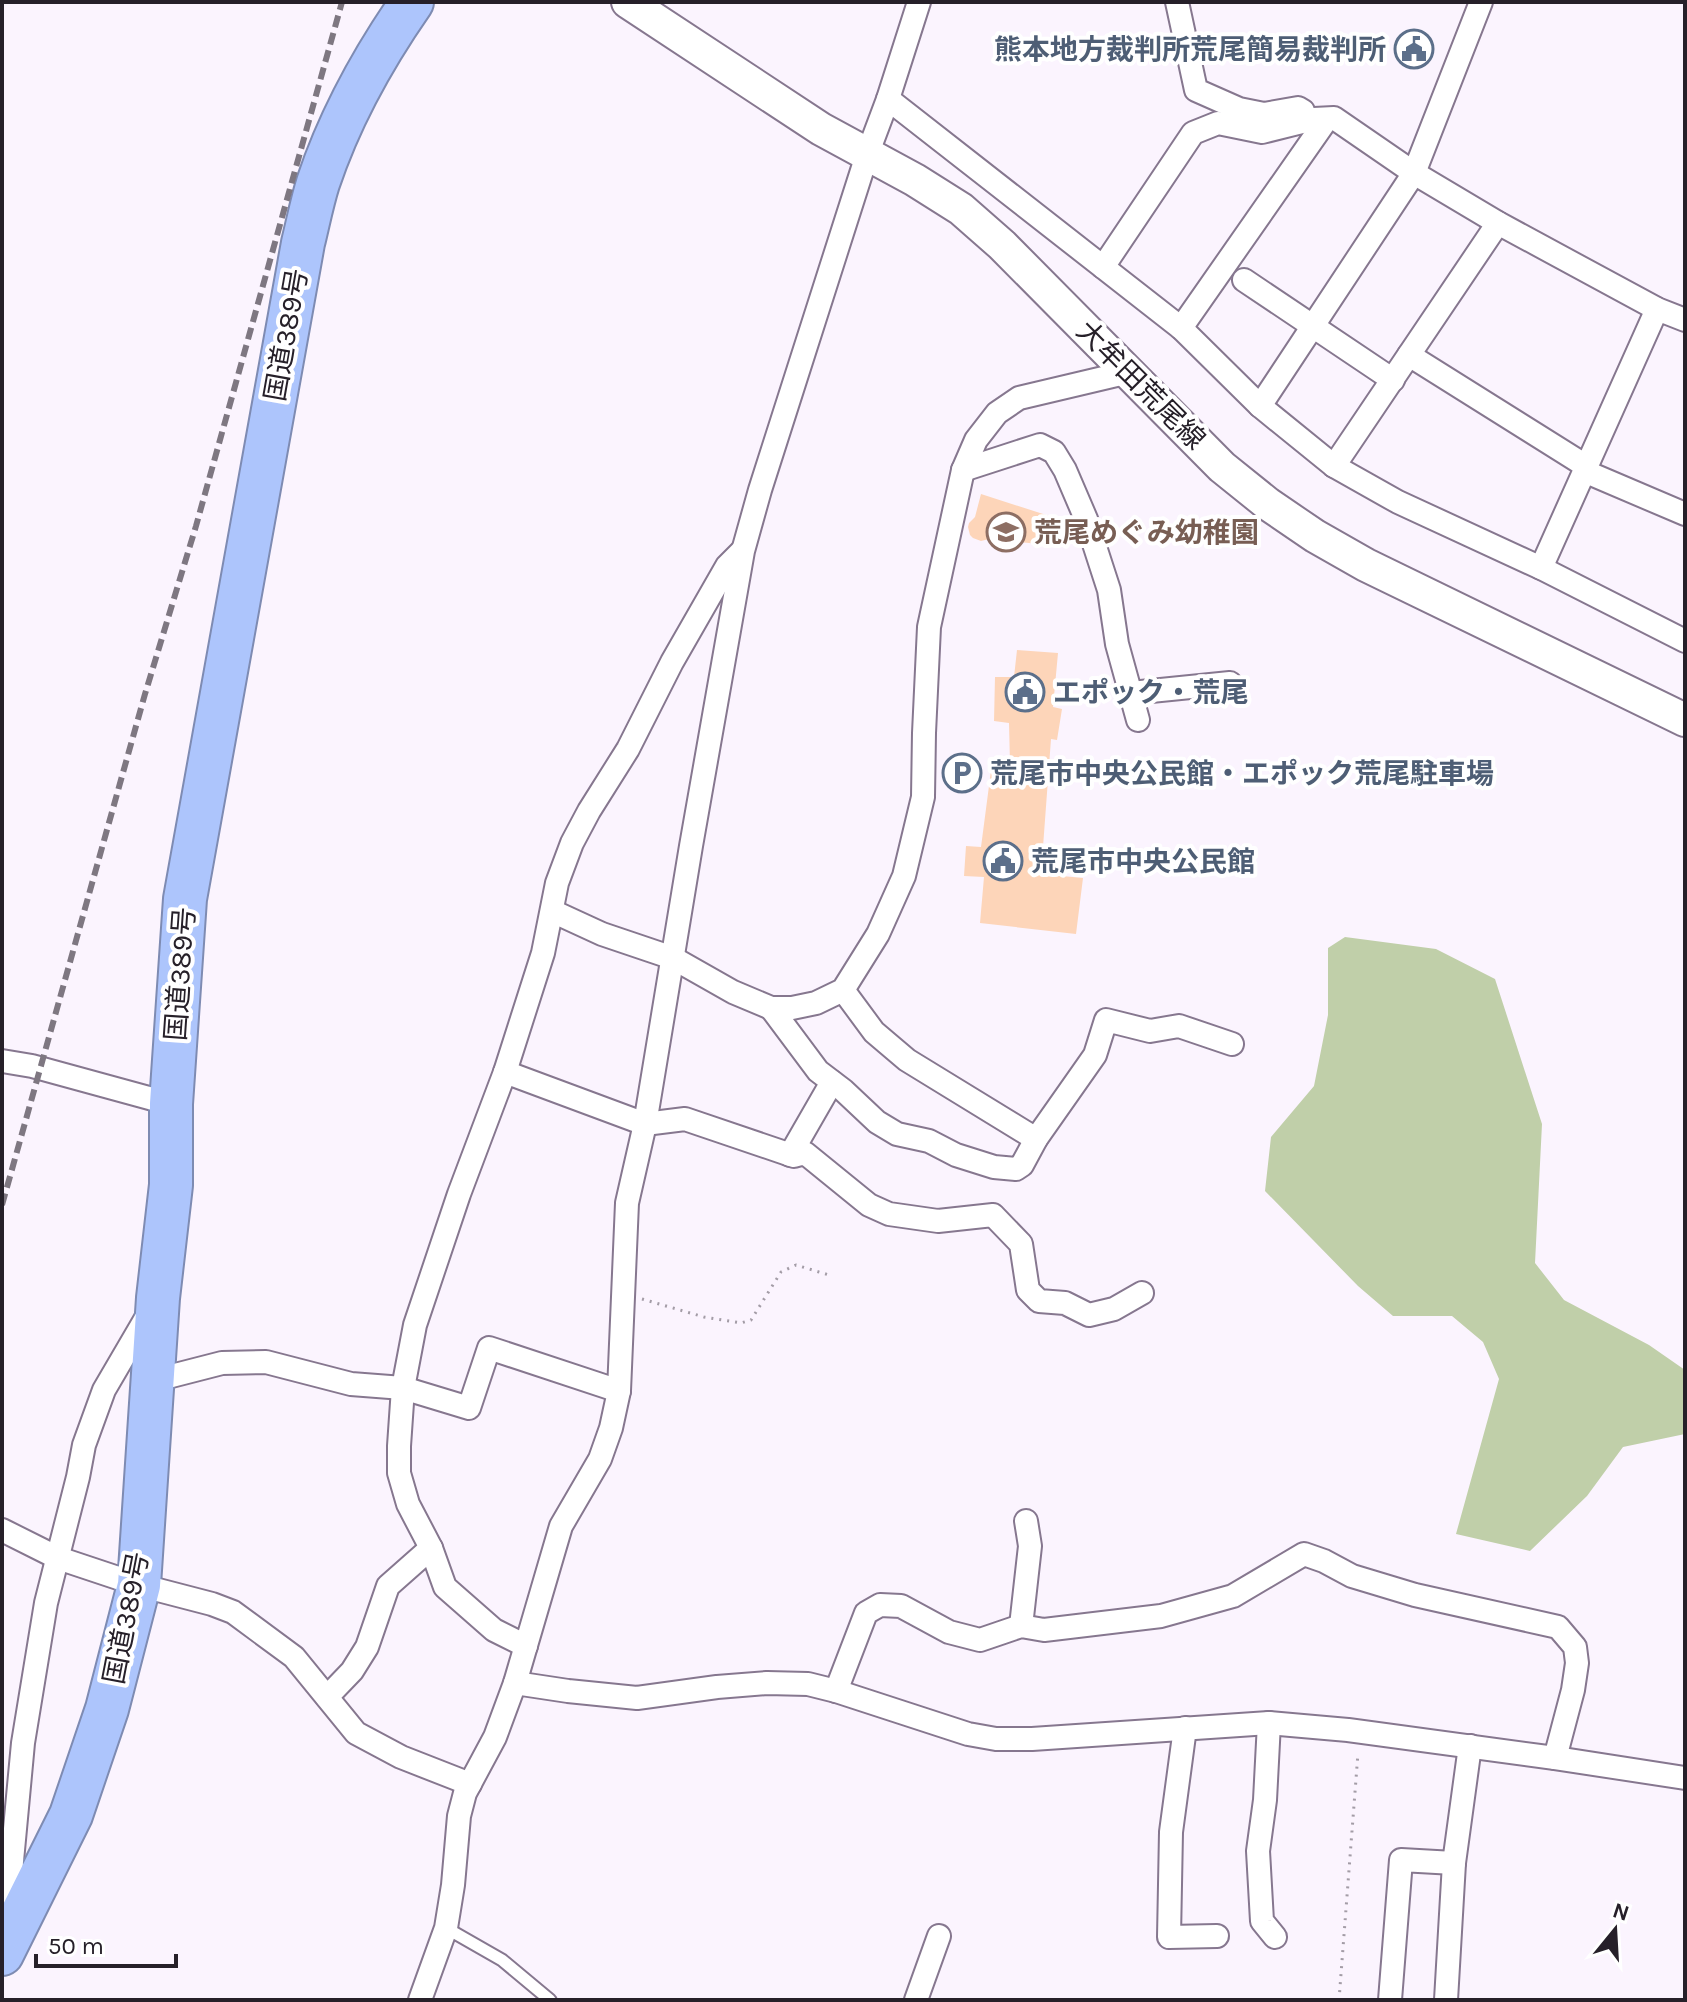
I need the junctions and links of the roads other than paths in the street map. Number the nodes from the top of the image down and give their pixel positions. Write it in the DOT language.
graph roads {
  1 [pos="412,2"];
  2 [pos="628,2"];
  3 [pos="919,2"];
  4 [pos="1177,2"];
  5 [pos="1481,2"];
  6 [pos="888,99"];
  7 [pos="1320,119"];
  8 [pos="867,155"];
  9 [pos="1414,173"];
  10 [pos="1498,223"];
  11 [pos="1103,267"];
  12 [pos="1244,280"];
  13 [pos="1657,309"];
  14 [pos="1685,320"];
  15 [pos="1313,326"];
  16 [pos="1181,328"];
  17 [pos="1409,355"];
  18 [pos="1129,372"];
  19 [pos="1393,380"];
  20 [pos="1260,406"];
  21 [pos="1334,466"];
  22 [pos="1585,469"];
  23 [pos="963,470"];
  24 [pos="1685,514"];
  25 [pos="743,551"];
  26 [pos="1541,568"];
  27 [pos="1685,641"];
  28 [pos="1230,683"];
  29 [pos="1131,693"];
  30 [pos="1138,720"];
  31 [pos="1685,720"];
  32 [pos="552,911"];
  33 [pos="673,958"];
  34 [pos="843,990"];
  35 [pos="771,1008"];
  36 [pos="1232,1044"];
  37 [pos="2,1061"];
  38 [pos="505,1072"];
  39 [pos="832,1082"];
  40 [pos="171,1104"];
  41 [pos="645,1124"];
  42 [pos="1036,1139"];
  43 [pos="790,1155"];
  44 [pos="1142,1293"];
  45 [pos="158,1298"];
  46 [pos="152,1381"];
  47 [pos="403,1388"];
  48 [pos="619,1391"];
  49 [pos="1026,1521"];
  50 [pos="2,1530"];
  51 [pos="431,1548"];
  52 [pos="58,1558"];
  53 [pos="139,1585"];
  54 [pos="1021,1626"];
  55 [pos="526,1646"];
  56 [pos="515,1683"];
  57 [pos="836,1691"];
  58 [pos="327,1697"];
  59 [pos="1269,1723"];
  60 [pos="1185,1728"];
  61 [pos="1470,1746"];
  62 [pos="1555,1758"];
  63 [pos="1685,1778"];
  64 [pos="470,1784"];
  65 [pos="1454,1863"];
  66 [pos="446,1928"];
  67 [pos="939,1936"];
  68 [pos="1217,1936"];
  69 [pos="1275,1937"];
  70 [pos="5,1948"];
  71 [pos="420,2000"];
  72 [pos="550,2000"];
  73 [pos="916,2000"];
  74 [pos="1390,2000"];
  75 [pos="1446,2000"];
  1 -- 40 [label="highway, 国道389号"];
  2 -- 8 [label="main road, 大牟田荒尾線"];
  3 -- 6 [label="street"];
  4 -- 7 [label="street"];
  5 -- 9 [label="street"];
  6 -- 8 [label="street"];
  6 -- 11 [label="street"];
  7 -- 9 [label="street"];
  7 -- 11 [label="street"];
  7 -- 16 [label="street"];
  8 -- 18 [label="main road, 大牟田荒尾線"];
  8 -- 25 [label="street"];
  9 -- 10 [label="street"];
  9 -- 15 [label="street"];
  10 -- 13 [label="street"];
  10 -- 17 [label="street"];
  11 -- 16 [label="street"];
  12 -- 15 [label="street"];
  13 -- 14 [label="street"];
  13 -- 22 [label="street"];
  15 -- 19 [label="street"];
  15 -- 20 [label="street"];
  16 -- 20 [label="street"];
  17 -- 19 [label="street"];
  17 -- 22 [label="street"];
  18 -- 23 [label="street"];
  18 -- 31 [label="main road, 大牟田荒尾線"];
  19 -- 21 [label="street"];
  20 -- 21 [label="street"];
  21 -- 26 [label="street"];
  22 -- 24 [label="street"];
  22 -- 26 [label="street"];
  23 -- 29 [label="street"];
  23 -- 34 [label="street"];
  25 -- 32 [label="street"];
  25 -- 33 [label="street"];
  26 -- 27 [label="street"];
  28 -- 29 [label="street"];
  29 -- 30 [label="street"];
  32 -- 33 [label="street"];
  32 -- 38 [label="street"];
  33 -- 35 [label="street"];
  33 -- 41 [label="street"];
  34 -- 35 [label="street"];
  34 -- 42 [label="street"];
  35 -- 39 [label="street"];
  36 -- 42 [label="street"];
  37 -- 40 [label="street"];
  38 -- 41 [label="street"];
  38 -- 47 [label="street"];
  39 -- 42 [label="street"];
  39 -- 43 [label="street"];
  40 -- 45 [label="highway, 国道389号"];
  41 -- 43 [label="street"];
  41 -- 48 [label="street"];
  43 -- 44 [label="street"];
  45 -- 46 [label="highway, 国道389号"];
  45 -- 52 [label="street"];
  46 -- 47 [label="street"];
  46 -- 53 [label="highway, 国道389号"];
  47 -- 48 [label="street"];
  47 -- 51 [label="street"];
  48 -- 55 [label="street"];
  49 -- 54 [label="street"];
  50 -- 52 [label="street"];
  51 -- 55 [label="street"];
  51 -- 58 [label="street"];
  52 -- 53 [label="street"];
  52 -- 70 [label="street"];
  53 -- 58 [label="street"];
  53 -- 70 [label="highway, 国道389号"];
  54 -- 57 [label="street"];
  54 -- 62 [label="street"];
  55 -- 56 [label="street"];
  56 -- 57 [label="street"];
  56 -- 64 [label="street"];
  57 -- 60 [label="street"];
  58 -- 64 [label="street"];
  59 -- 60 [label="street"];
  59 -- 61 [label="street"];
  59 -- 69 [label="street"];
  60 -- 68 [label="street"];
  61 -- 62 [label="street"];
  61 -- 65 [label="street"];
  62 -- 63 [label="street"];
  64 -- 66 [label="street"];
  65 -- 74 [label="street"];
  65 -- 75 [label="street"];
  66 -- 71 [label="street"];
  66 -- 72 [label="lane"];
  67 -- 73 [label="street"];
}
